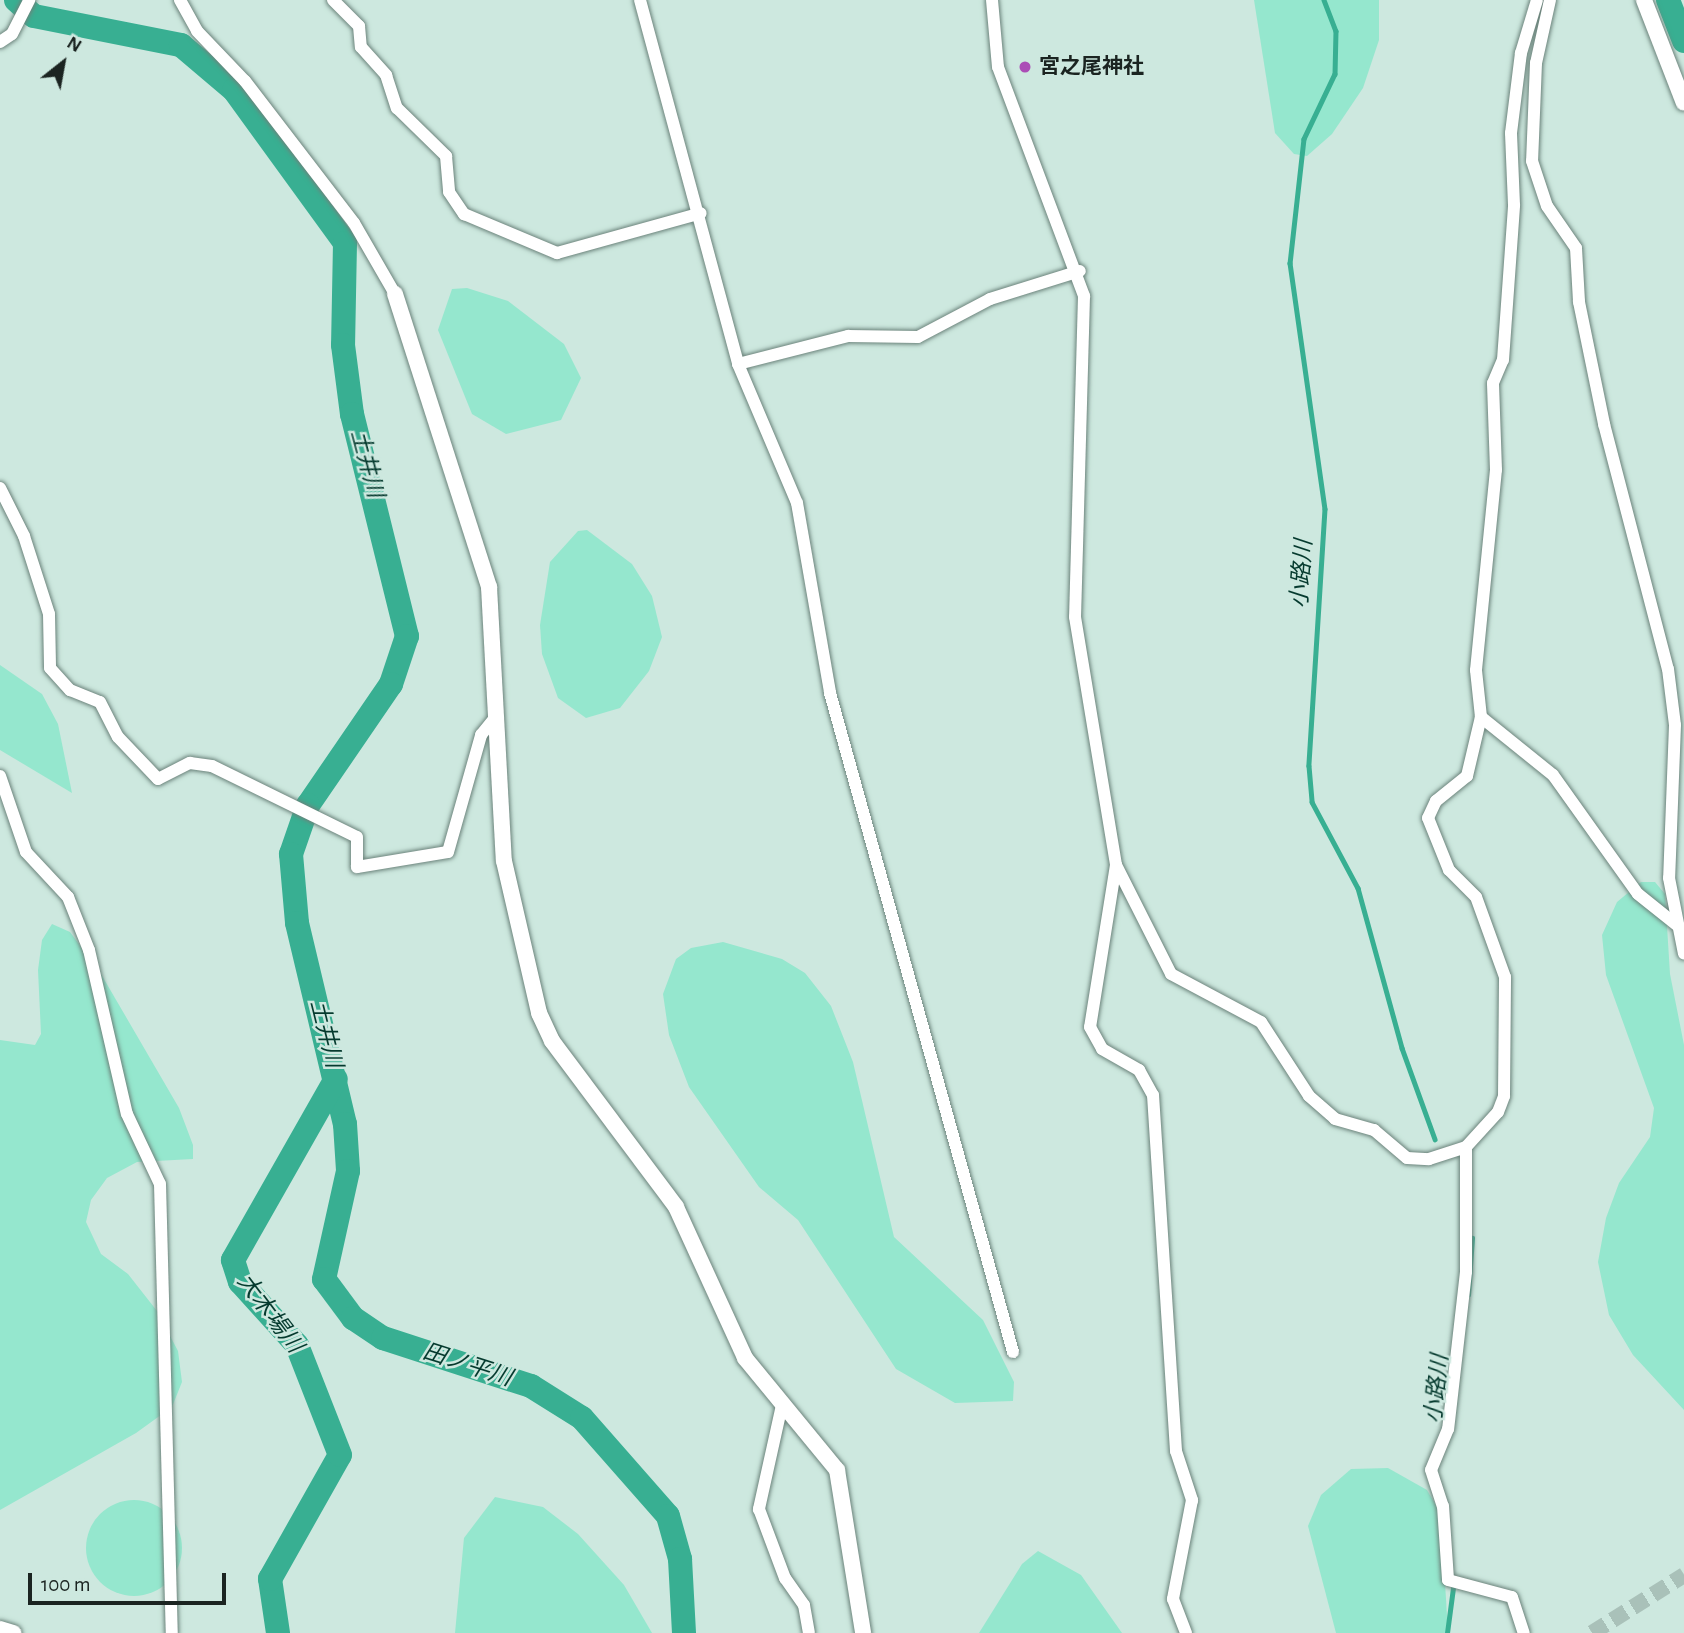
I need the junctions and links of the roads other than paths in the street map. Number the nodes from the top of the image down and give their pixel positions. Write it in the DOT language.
graph roads {
  1 [pos="29,0"];
  2 [pos="180,0"];
  3 [pos="333,0"];
  4 [pos="640,0"];
  5 [pos="992,0"];
  6 [pos="1537,0"];
  7 [pos="1550,0"];
  8 [pos="1644,0"];
  9 [pos="0,42"];
  10 [pos="1684,103"];
  11 [pos="701,213"];
  12 [pos="1080,271"];
  13 [pos="395,294"];
  14 [pos="738,364"];
  15 [pos="0,488"];
  16 [pos="1481,718"];
  17 [pos="494,720"];
  18 [pos="0,776"];
  19 [pos="1116,865"];
  20 [pos="1679,927"];
  21 [pos="1684,954"];
  22 [pos="1466,1147"];
  23 [pos="1013,1352"];
  24 [pos="782,1405"];
  25 [pos="0,1629"];
  26 [pos="13,1633"];
  27 [pos="172,1633"];
  28 [pos="809,1633"];
  29 [pos="863,1633"];
  30 [pos="1186,1633"];
  31 [pos="1524,1633"];
  1 -- 9 [label="street"];
  2 -- 13 [label="street"];
  3 -- 11 [label="street"];
  4 -- 11 [label="street"];
  5 -- 12 [label="street"];
  6 -- 16 [label="street"];
  7 -- 20 [label="street"];
  8 -- 10 [label="street"];
  11 -- 14 [label="street"];
  12 -- 14 [label="street"];
  12 -- 19 [label="street"];
  13 -- 17 [label="street"];
  14 -- 23 [label="street"];
  15 -- 17 [label="street"];
  16 -- 20 [label="street"];
  16 -- 22 [label="street"];
  17 -- 24 [label="street"];
  18 -- 27 [label="street"];
  19 -- 22 [label="street"];
  19 -- 30 [label="street"];
  20 -- 21 [label="street"];
  22 -- 31 [label="street"];
  24 -- 28 [label="street"];
  24 -- 29 [label="street"];
  25 -- 26 [label="street"];
}
